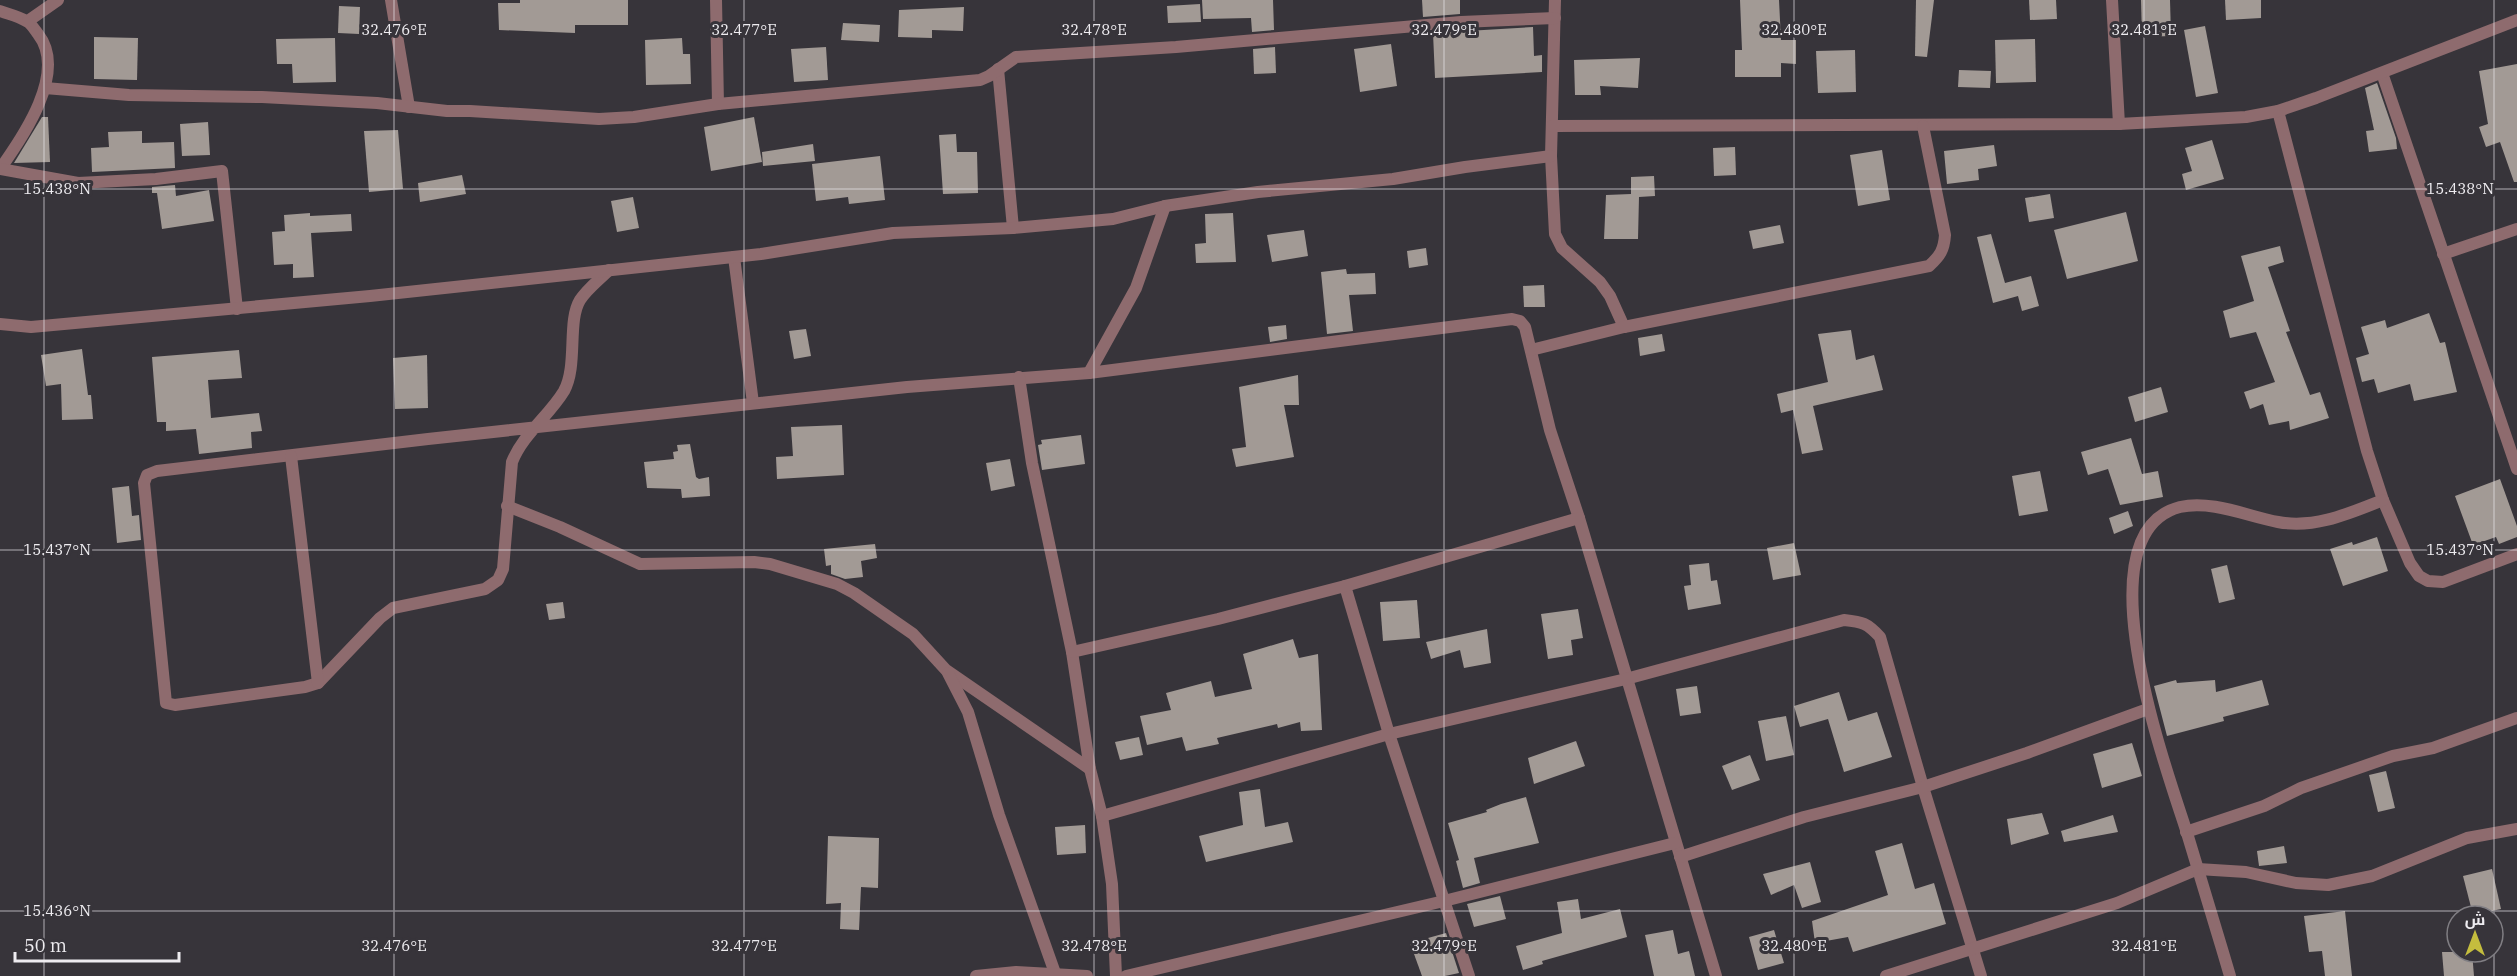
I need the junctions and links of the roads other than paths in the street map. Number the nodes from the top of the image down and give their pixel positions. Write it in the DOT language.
graph roads {
  1 [pos="58,0"];
  2 [pos="391,0"];
  3 [pos="716,0"];
  4 [pos="1555,0"];
  5 [pos="2112,0"];
  6 [pos="0,10"];
  7 [pos="1555,18"];
  8 [pos="2517,20"];
  9 [pos="28,21"];
  10 [pos="998,69"];
  11 [pos="2382,73"];
  12 [pos="45,88"];
  13 [pos="718,104"];
  14 [pos="409,107"];
  15 [pos="2278,111"];
  16 [pos="2119,124"];
  17 [pos="1552,126"];
  18 [pos="1923,126"];
  19 [pos="1551,156"];
  20 [pos="0,169"];
  21 [pos="1165,206"];
  22 [pos="1013,228"];
  23 [pos="2517,229"];
  24 [pos="2443,254"];
  25 [pos="734,257"];
  26 [pos="609,270"];
  27 [pos="237,309"];
  28 [pos="0,324"];
  29 [pos="1624,327"];
  30 [pos="1531,350"];
  31 [pos="1089,373"];
  32 [pos="1018,377"];
  33 [pos="753,403"];
  34 [pos="535,427"];
  35 [pos="291,456"];
  36 [pos="2517,469"];
  37 [pos="2383,500"];
  38 [pos="507,506"];
  39 [pos="1579,518"];
  40 [pos="2517,554"];
  41 [pos="1345,586"];
  42 [pos="1072,652"];
  43 [pos="946,670"];
  44 [pos="1626,679"];
  45 [pos="318,682"];
  46 [pos="2148,709"];
  47 [pos="2517,718"];
  48 [pos="1389,734"];
  49 [pos="1090,769"];
  50 [pos="1923,787"];
  51 [pos="1102,816"];
  52 [pos="2517,829"];
  53 [pos="2186,832"];
  54 [pos="1675,843"];
  55 [pos="1680,857"];
  56 [pos="2198,869"];
  57 [pos="1444,901"];
  58 [pos="1973,947"];
  59 [pos="1055,973"];
  60 [pos="976,976"];
  61 [pos="1087,976"];
  62 [pos="1116,976"];
  63 [pos="1126,976"];
  64 [pos="1469,976"];
  65 [pos="1716,976"];
  66 [pos="1886,976"];
  67 [pos="1982,976"];
  68 [pos="2230,976"];
  1 -- 9 [label="street"];
  2 -- 14 [label="street"];
  3 -- 13 [label="street"];
  4 -- 7 [label="street"];
  5 -- 16 [label="street"];
  6 -- 9 [label="street"];
  7 -- 10 [label="street"];
  7 -- 17 [label="street"];
  8 -- 11 [label="street"];
  9 -- 12 [label="street"];
  10 -- 13 [label="street"];
  10 -- 22 [label="street"];
  11 -- 15 [label="street"];
  11 -- 24 [label="street"];
  12 -- 14 [label="street"];
  12 -- 20 [label="street"];
  13 -- 14 [label="street"];
  15 -- 16 [label="street"];
  15 -- 37 [label="street"];
  16 -- 18 [label="street"];
  17 -- 18 [label="street"];
  17 -- 19 [label="street"];
  18 -- 29 [label="street"];
  19 -- 21 [label="street"];
  19 -- 29 [label="street"];
  20 -- 27 [label="street"];
  21 -- 22 [label="street"];
  21 -- 31 [label="street"];
  22 -- 25 [label="street"];
  23 -- 24 [label="street"];
  24 -- 36 [label="street"];
  25 -- 26 [label="street"];
  25 -- 33 [label="street"];
  26 -- 27 [label="street"];
  26 -- 34 [label="street"];
  27 -- 28 [label="street"];
  29 -- 30 [label="street"];
  30 -- 31 [label="street"];
  30 -- 39 [label="street"];
  31 -- 32 [label="street"];
  32 -- 33 [label="street"];
  32 -- 42 [label="street"];
  33 -- 34 [label="street"];
  34 -- 35 [label="street"];
  34 -- 38 [label="street"];
  35 -- 45 [label="street"];
  35 -- 45 [label="street"];
  37 -- 40 [label="street"];
  37 -- 46 [label="street"];
  38 -- 43 [label="street"];
  38 -- 45 [label="street"];
  39 -- 41 [label="street"];
  39 -- 44 [label="street"];
  41 -- 42 [label="street"];
  41 -- 48 [label="street"];
  42 -- 49 [label="street"];
  43 -- 49 [label="street"];
  43 -- 59 [label="street"];
  44 -- 48 [label="street"];
  44 -- 50 [label="street"];
  44 -- 54 [label="street"];
  46 -- 50 [label="street"];
  46 -- 53 [label="street"];
  47 -- 53 [label="street"];
  48 -- 51 [label="street"];
  48 -- 57 [label="street"];
  49 -- 51 [label="street"];
  50 -- 55 [label="street"];
  50 -- 58 [label="street"];
  51 -- 62 [label="street"];
  52 -- 56 [label="street"];
  53 -- 56 [label="street"];
  54 -- 55 [label="street"];
  54 -- 57 [label="street"];
  55 -- 65 [label="street"];
  56 -- 58 [label="street"];
  56 -- 68 [label="street"];
  57 -- 63 [label="street"];
  57 -- 64 [label="street"];
  58 -- 66 [label="street"];
  58 -- 67 [label="street"];
  59 -- 60 [label="street"];
  59 -- 61 [label="street"];
}
